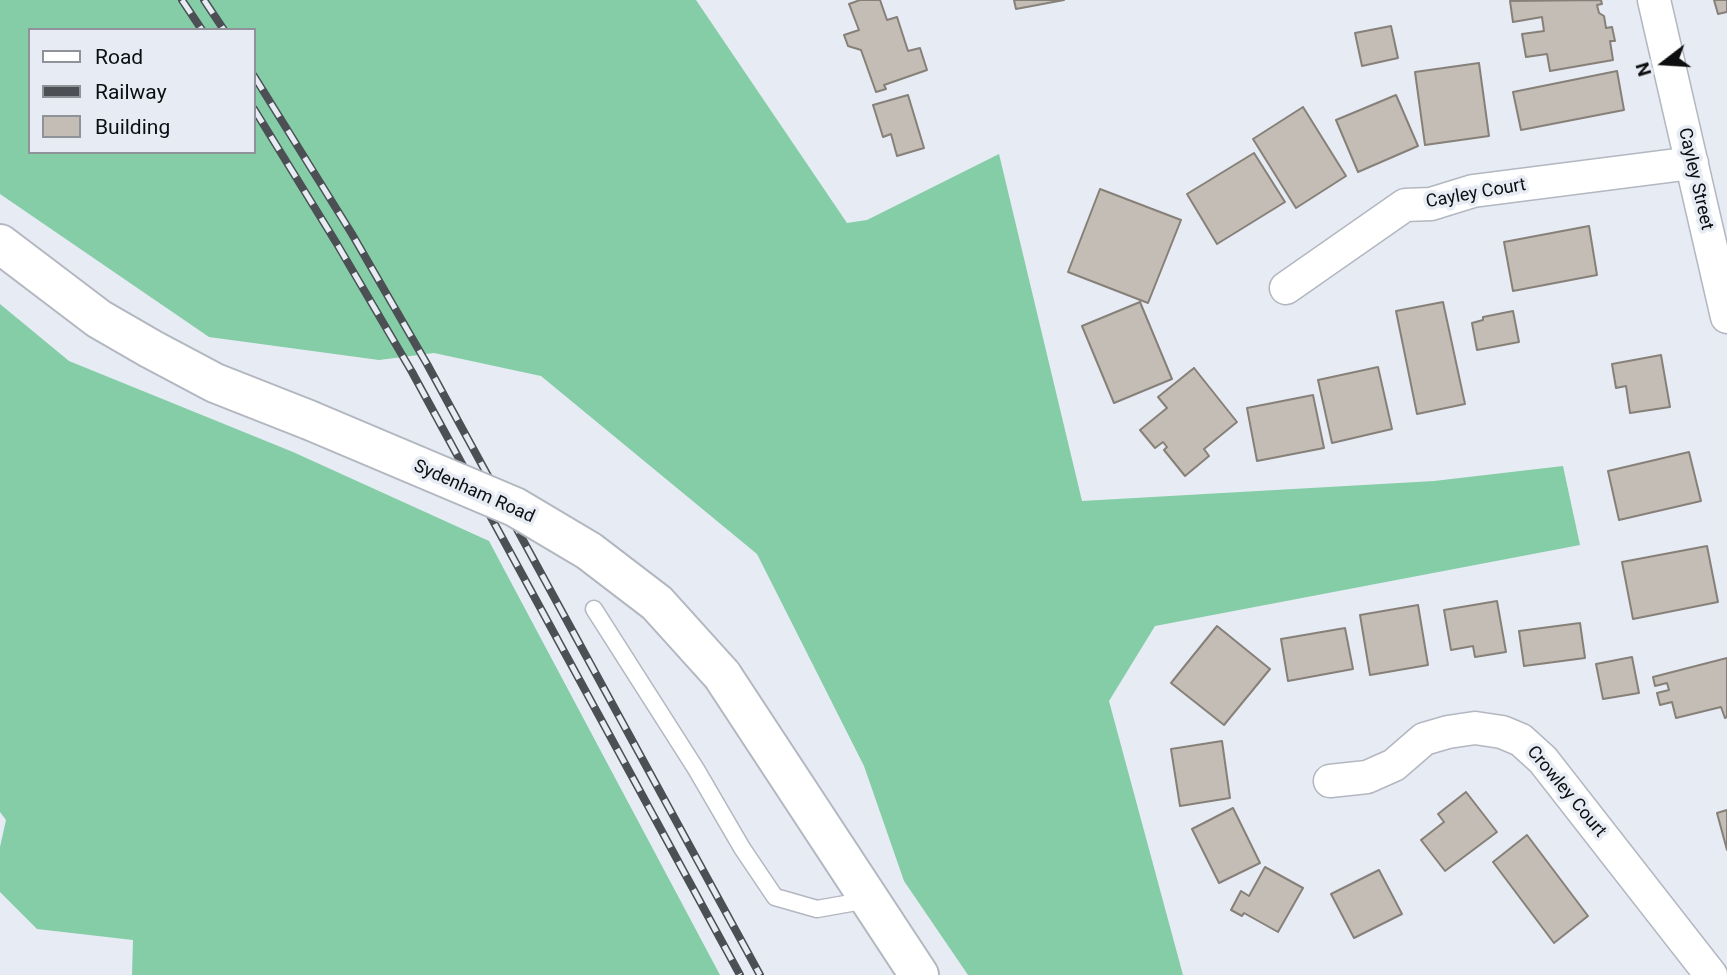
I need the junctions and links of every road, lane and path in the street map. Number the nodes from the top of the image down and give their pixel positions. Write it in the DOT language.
graph roads {
  1 [pos="1654,0"];
  2 [pos="1692,163"];
  3 [pos="0,244"];
  4 [pos="1286,288"];
  5 [pos="1727,317"];
  6 [pos="594,610"];
  7 [pos="1330,781"];
  8 [pos="868,900"];
  9 [pos="919,975"];
  10 [pos="1711,975"];
  1 -- 2 [label="street, Cayley Street"];
  2 -- 4 [label="street, Cayley Court"];
  2 -- 5 [label="street, Cayley Street"];
  3 -- 8 [label="main road, Sydenham Road, bridge"];
  6 -- 8 [label="lane"];
  7 -- 10 [label="street, Crowley Court"];
  8 -- 9 [label="main road, Sydenham Road"];
}
